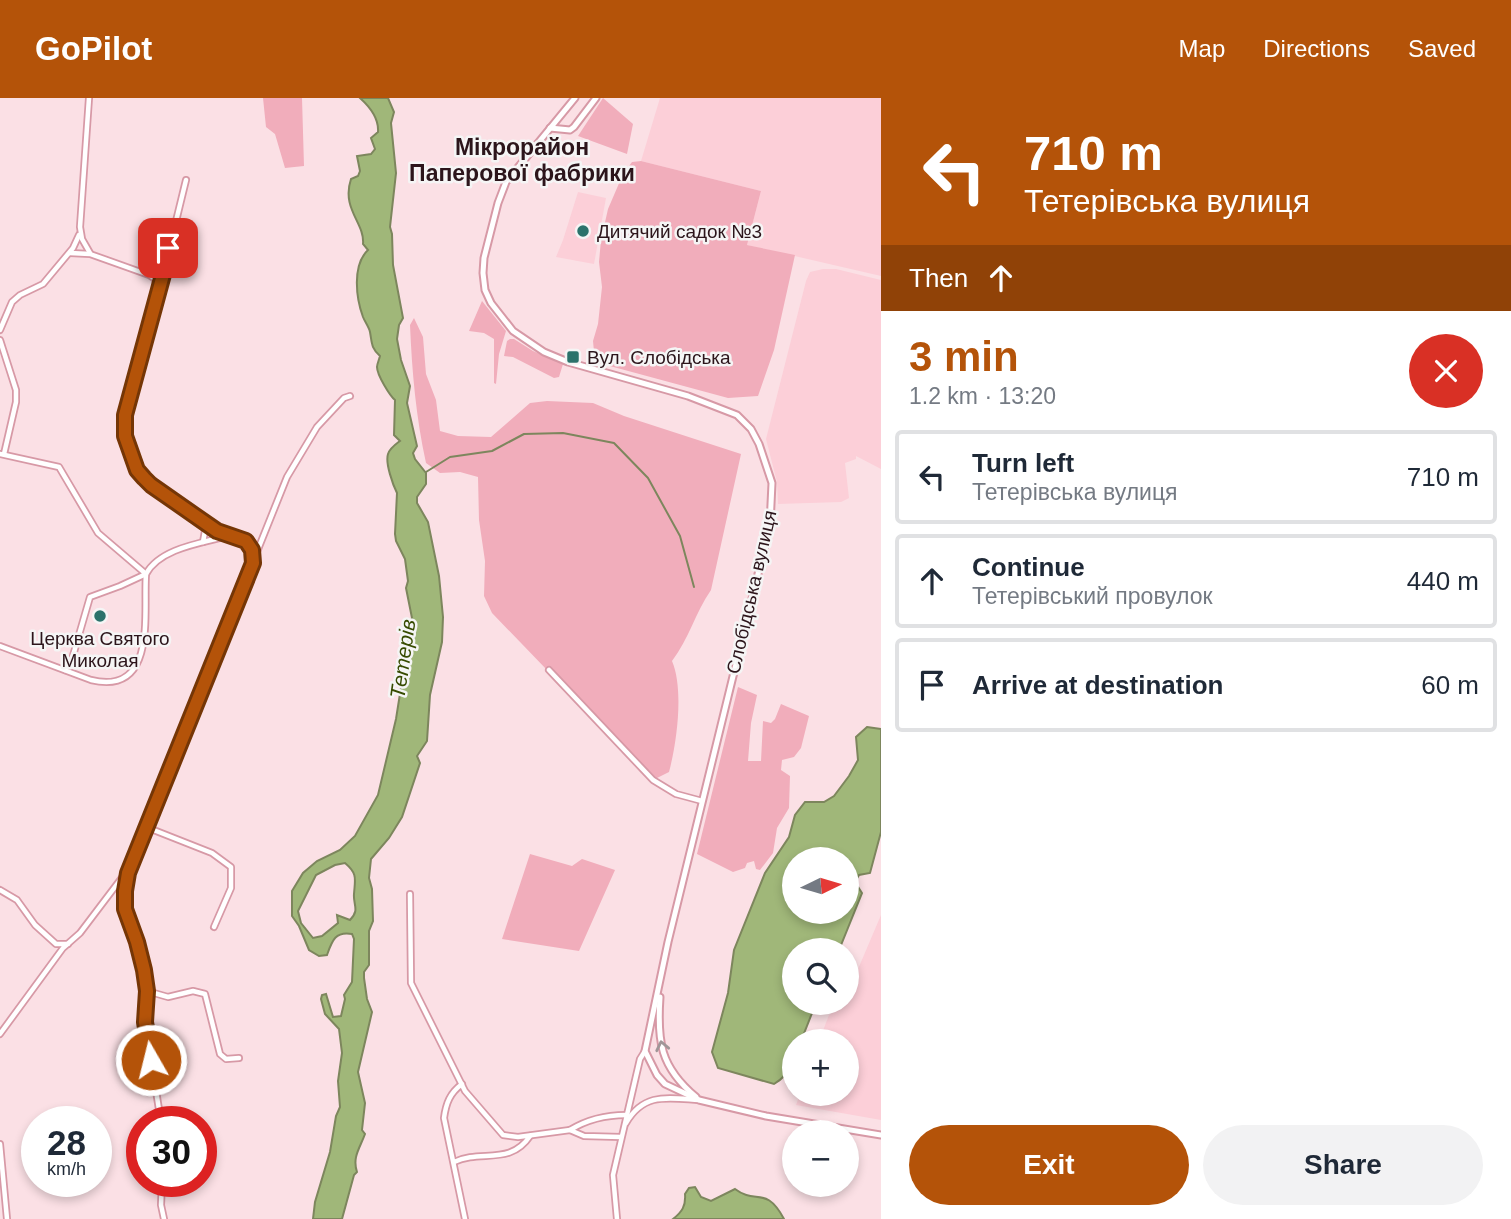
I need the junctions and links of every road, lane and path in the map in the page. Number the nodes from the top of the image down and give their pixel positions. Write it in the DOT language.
graph roads {
  1 [pos="89,98"];
  2 [pos="575,98"];
  3 [pos="596,98"];
  4 [pos="551,128"];
  5 [pos="186,180"];
  6 [pos="80,231"];
  7 [pos="69,253"];
  8 [pos="90,254"];
  9 [pos="149,275"];
  10 [pos="162,279"];
  11 [pos="158,295"];
  12 [pos="0,330"];
  13 [pos="0,340"];
  14 [pos="350,396"];
  15 [pos="2,454"];
  16 [pos="202,520"];
  17 [pos="229,536"];
  18 [pos="203,542"];
  19 [pos="253,563"];
  20 [pos="146,574"];
  21 [pos="0,646"];
  22 [pos="65,670"];
  23 [pos="549,670"];
  24 [pos="702,801"];
  25 [pos="146,827"];
  26 [pos="131,864"];
  27 [pos="0,890"];
  28 [pos="410,894"];
  29 [pos="214,927"];
  30 [pos="68,943"];
  31 [pos="662,972"];
  32 [pos="147,991"];
  33 [pos="0,1034"];
  34 [pos="645,1051"];
  35 [pos="239,1058"];
  36 [pos="462,1084"];
  37 [pos="699,1100"];
  38 [pos="158,1106"];
  39 [pos="626,1115"];
  40 [pos="624,1128"];
  41 [pos="570,1130"];
  42 [pos="881,1135"];
  43 [pos="531,1136"];
  44 [pos="621,1137"];
  45 [pos="0,1144"];
  46 [pos="454,1162"];
  47 [pos="161,1197"];
  48 [pos="8,1219"];
  49 [pos="164,1219"];
  50 [pos="465,1219"];
  51 [pos="617,1219"];
  1 -- 6 [label="street"];
  2 -- 4 [label="street"];
  3 -- 4 [label="street"];
  4 -- 24 [label="street, Слобідська вулиця"];
  5 -- 10 [label="street"];
  6 -- 7 [label="street"];
  6 -- 8 [label="street"];
  7 -- 8 [label="street"];
  7 -- 12 [label="street"];
  8 -- 9 [label="street"];
  9 -- 10 [label="street"];
  9 -- 11 [label="street"];
  10 -- 11 [label="street"];
  11 -- 16 [label="street"];
  13 -- 15 [label="street"];
  14 -- 19 [label="street"];
  15 -- 20 [label="street"];
  16 -- 17 [label="street"];
  16 -- 18 [label="street"];
  17 -- 18 [label="street"];
  17 -- 19 [label="street"];
  18 -- 20 [label="street"];
  19 -- 25 [label="street"];
  20 -- 22 [label="street"];
  20 -- 22 [label="street"];
  21 -- 22 [label="street"];
  23 -- 24 [label="street"];
  24 -- 31 [label="street, Слобідська вулиця"];
  25 -- 26 [label="street"];
  25 -- 29 [label="street"];
  26 -- 30 [label="street"];
  26 -- 32 [label="street"];
  27 -- 30 [label="street"];
  28 -- 36 [label="street"];
  30 -- 33 [label="street"];
  31 -- 34 [label="street, Слобідська вулиця"];
  37 -- 31 [label="street, one-way"];
  32 -- 35 [label="street"];
  32 -- 38 [label="street"];
  34 -- 37 [label="street"];
  34 -- 39 [label="street"];
  36 -- 43 [label="street"];
  36 -- 46 [label="street"];
  37 -- 40 [label="street"];
  37 -- 42 [label="street"];
  39 -- 40 [label="street"];
  39 -- 41 [label="street"];
  40 -- 44 [label="street"];
  41 -- 43 [label="street"];
  41 -- 44 [label="street"];
  43 -- 46 [label="street"];
  44 -- 51 [label="street"];
  45 -- 48 [label="street"];
  46 -- 50 [label="street"];
  47 -- 49 [label="street"];
}
